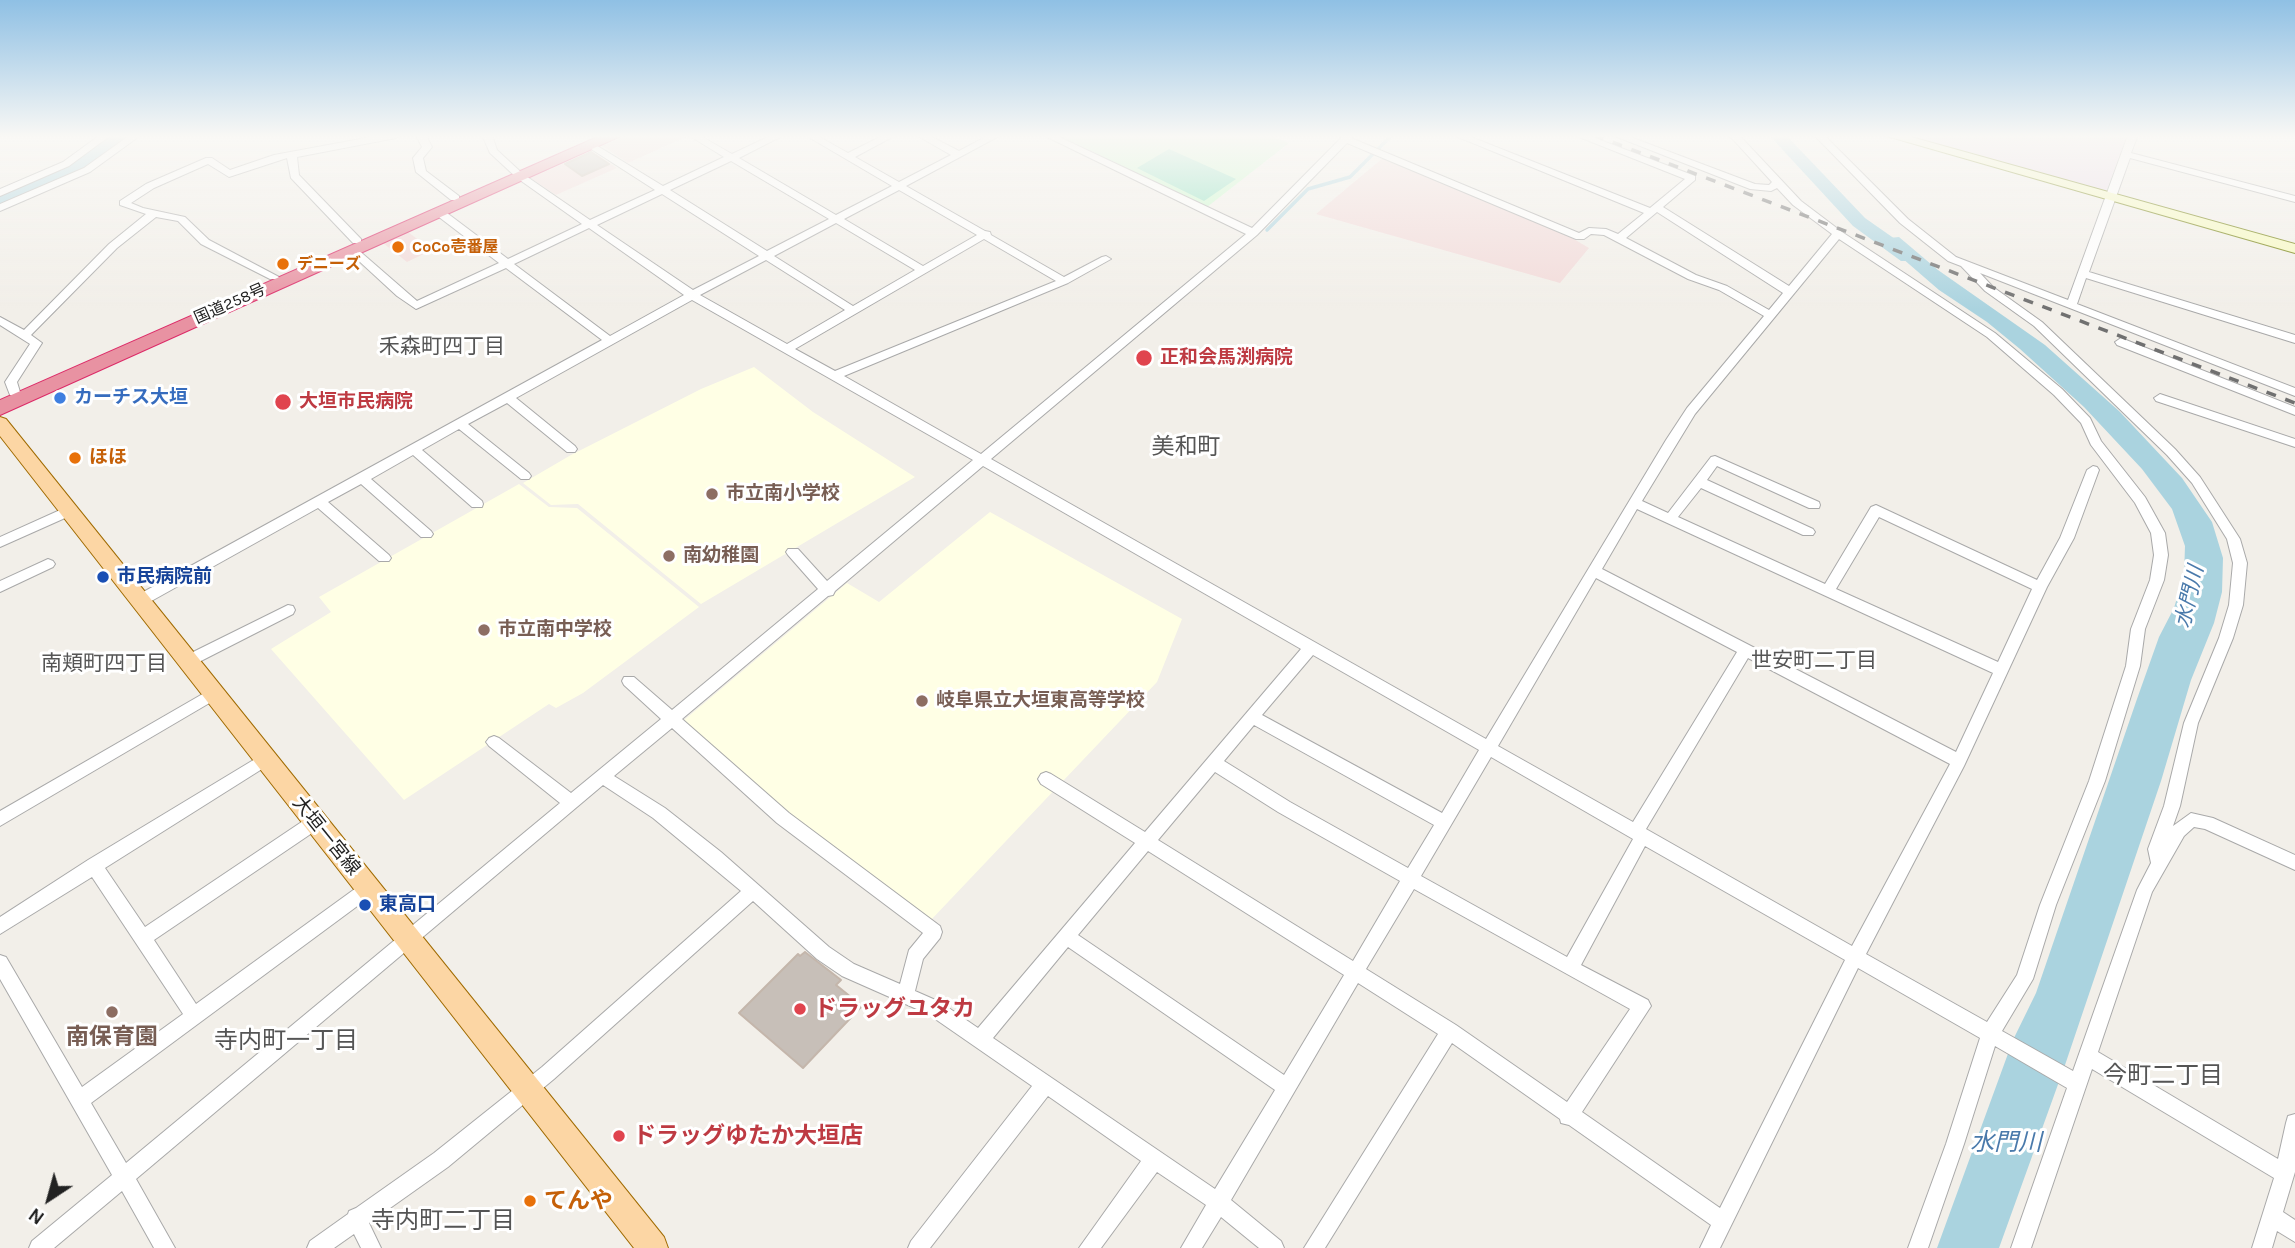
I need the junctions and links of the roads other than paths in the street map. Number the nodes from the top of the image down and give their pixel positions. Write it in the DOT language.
graph roads {
  1 [pos="34,193"];
  2 [pos="139,193"];
  3 [pos="309,193"];
  4 [pos="449,193"];
  5 [pos="467,193"];
  6 [pos="478,193"];
  7 [pos="545,193"];
  8 [pos="654,193"];
  9 [pos="666,193"];
  10 [pos="791,193"];
  11 [pos="888,193"];
  12 [pos="915,193"];
  13 [pos="1170,193"];
  14 [pos="1292,193"];
  15 [pos="1476,193"];
  16 [pos="1610,193"];
  17 [pos="1674,193"];
  18 [pos="1787,193"];
  19 [pos="1877,193"];
  20 [pos="2098,193"];
  21 [pos="2112,193"];
  22 [pos="2273,193"];
  23 [pos="2111,197"];
  24 [pos="455,198"];
  25 [pos="2295,199"];
  26 [pos="0,208"];
  27 [pos="1654,210"];
  28 [pos="439,212"];
  29 [pos="153,214"];
  30 [pos="836,221"];
  31 [pos="589,224"];
  32 [pos="1253,233"];
  33 [pos="986,234"];
  34 [pos="1838,234"];
  35 [pos="1619,239"];
  36 [pos="355,246"];
  37 [pos="2295,249"];
  38 [pos="766,257"];
  39 [pos="1106,259"];
  40 [pos="506,263"];
  41 [pos="1966,266"];
  42 [pos="924,271"];
  43 [pos="2083,274"];
  44 [pos="274,277"];
  45 [pos="1064,281"];
  46 [pos="1790,292"];
  47 [pos="692,295"];
  48 [pos="2071,306"];
  49 [pos="852,310"];
  50 [pos="1770,316"];
  51 [pos="0,320"];
  52 [pos="26,334"];
  53 [pos="2295,339"];
  54 [pos="610,341"];
  55 [pos="2121,342"];
  56 [pos="788,348"];
  57 [pos="836,375"];
  58 [pos="2295,392"];
  59 [pos="7,395"];
  60 [pos="509,398"];
  61 [pos="2160,398"];
  62 [pos="0,408"];
  63 [pos="2295,411"];
  64 [pos="0,423"];
  65 [pos="461,425"];
  66 [pos="2295,443"];
  67 [pos="571,449"];
  68 [pos="415,450"];
  69 [pos="984,460"];
  70 [pos="2093,470"];
  71 [pos="525,476"];
  72 [pos="363,479"];
  73 [pos="1698,481"];
  74 [pos="320,503"];
  75 [pos="1635,503"];
  76 [pos="477,504"];
  77 [pos="1814,505"];
  78 [pos="69,511"];
  79 [pos="1670,519"];
  80 [pos="1808,532"];
  81 [pos="426,534"];
  82 [pos="0,542"];
  83 [pos="793,552"];
  84 [pos="384,558"];
  85 [pos="48,564"];
  86 [pos="1594,571"];
  87 [pos="0,587"];
  88 [pos="2040,587"];
  89 [pos="1829,589"];
  90 [pos="828,591"];
  91 [pos="141,600"];
  92 [pos="288,610"];
  93 [pos="1311,647"];
  94 [pos="1745,651"];
  95 [pos="188,661"];
  96 [pos="2001,670"];
  97 [pos="629,681"];
  98 [pos="213,694"];
  99 [pos="1254,718"];
  100 [pos="672,719"];
  101 [pos="495,742"];
  102 [pos="1489,747"];
  103 [pos="265,759"];
  104 [pos="1959,761"];
  105 [pos="1215,764"];
  106 [pos="603,777"];
  107 [pos="1046,779"];
  108 [pos="572,803"];
  109 [pos="0,819"];
  110 [pos="1444,821"];
  111 [pos="315,822"];
  112 [pos="1640,833"];
  113 [pos="1147,844"];
  114 [pos="2160,862"];
  115 [pos="2295,863"];
  116 [pos="94,865"];
  117 [pos="1410,879"];
  118 [pos="369,888"];
  119 [pos="752,891"];
  120 [pos="0,926"];
  121 [pos="144,937"];
  122 [pos="1067,937"];
  123 [pos="408,939"];
  124 [pos="1856,957"];
  125 [pos="0,963"];
  126 [pos="1570,968"];
  127 [pos="1356,970"];
  128 [pos="906,994"];
  129 [pos="194,1016"];
  130 [pos="1450,1031"];
  131 [pos="1998,1039"];
  132 [pos="979,1040"];
  133 [pos="2086,1055"];
  134 [pos="2071,1080"];
  135 [pos="1044,1086"];
  136 [pos="1285,1086"];
  137 [pos="526,1090"];
  138 [pos="81,1099"];
  139 [pos="1568,1116"];
  140 [pos="2295,1122"];
  141 [pos="1153,1161"];
  142 [pos="2285,1174"];
  143 [pos="124,1176"];
  144 [pos="1217,1202"];
  145 [pos="2274,1217"];
  146 [pos="356,1218"];
  147 [pos="1722,1221"];
  148 [pos="2295,1232"];
  149 [pos="39,1248"];
  150 [pos="165,1248"];
  151 [pos="317,1248"];
  152 [pos="371,1248"];
  153 [pos="653,1248"];
  154 [pos="918,1248"];
  155 [pos="1089,1248"];
  156 [pos="1191,1248"];
  157 [pos="1274,1248"];
  158 [pos="1314,1248"];
  159 [pos="1710,1248"];
  160 [pos="1918,1248"];
  161 [pos="2021,1248"];
  162 [pos="2262,1248"];
  1 -- 26 [label="street"];
  2 -- 29 [label="street"];
  3 -- 36 [label="street"];
  4 -- 24 [label="street"];
  5 -- 24 [label="highway, 国道258号"];
  6 -- 28 [label="highway, 国道258号"];
  7 -- 31 [label="street"];
  8 -- 31 [label="street"];
  9 -- 38 [label="street"];
  10 -- 30 [label="street"];
  11 -- 30 [label="street"];
  12 -- 33 [label="street"];
  13 -- 32 [label="street"];
  14 -- 32 [label="street"];
  15 -- 35 [label="street"];
  16 -- 27 [label="street"];
  17 -- 27 [label="street"];
  18 -- 34 [label="street"];
  19 -- 41 [label="street"];
  20 -- 23 [label="street"];
  21 -- 23 [label="street"];
  22 -- 25 [label="street"];
  23 -- 37 [label="street"];
  23 -- 43 [label="street"];
  24 -- 36 [label="highway, 国道258号"];
  27 -- 35 [label="street"];
  27 -- 46 [label="street"];
  28 -- 36 [label="highway, 国道258号"];
  28 -- 40 [label="street"];
  29 -- 44 [label="street"];
  29 -- 52 [label="street"];
  30 -- 38 [label="street"];
  30 -- 42 [label="street"];
  31 -- 40 [label="street"];
  31 -- 47 [label="street"];
  32 -- 69 [label="street"];
  33 -- 42 [label="street"];
  33 -- 45 [label="street"];
  34 -- 46 [label="street"];
  34 -- 131 [label="street"];
  35 -- 50 [label="street"];
  36 -- 40 [label="street"];
  36 -- 44 [label="highway, 国道258号"];
  36 -- 62 [label="highway, 国道258号"];
  38 -- 47 [label="street"];
  38 -- 49 [label="street"];
  39 -- 45 [label="street"];
  40 -- 54 [label="street"];
  41 -- 48 [label="street"];
  41 -- 114 [label="street"];
  42 -- 49 [label="street"];
  43 -- 48 [label="street"];
  43 -- 53 [label="street"];
  44 -- 59 [label="highway, 国道258号"];
  45 -- 57 [label="street"];
  46 -- 50 [label="street"];
  47 -- 54 [label="street"];
  47 -- 56 [label="street"];
  48 -- 58 [label="street"];
  49 -- 56 [label="street"];
  50 -- 75 [label="street"];
  51 -- 52 [label="street"];
  52 -- 59 [label="street"];
  54 -- 60 [label="street"];
  55 -- 63 [label="street"];
  56 -- 57 [label="street"];
  57 -- 69 [label="street"];
  60 -- 65 [label="street"];
  60 -- 67 [label="street"];
  61 -- 66 [label="street"];
  64 -- 78 [label="main road, 大垣一宮線"];
  65 -- 68 [label="street"];
  65 -- 71 [label="street"];
  68 -- 72 [label="street"];
  68 -- 76 [label="street"];
  69 -- 90 [label="street"];
  69 -- 93 [label="street"];
  70 -- 88 [label="street"];
  72 -- 74 [label="street"];
  72 -- 81 [label="street"];
  73 -- 77 [label="street"];
  73 -- 79 [label="street"];
  73 -- 80 [label="street"];
  74 -- 84 [label="street"];
  74 -- 91 [label="street"];
  75 -- 79 [label="street"];
  75 -- 86 [label="street"];
  78 -- 82 [label="street"];
  78 -- 91 [label="main road, 大垣一宮線"];
  79 -- 89 [label="street"];
  83 -- 90 [label="street"];
  85 -- 87 [label="street"];
  86 -- 94 [label="street"];
  86 -- 102 [label="street"];
  88 -- 89 [label="street"];
  88 -- 96 [label="street"];
  89 -- 96 [label="street"];
  90 -- 100 [label="street"];
  91 -- 95 [label="main road, 大垣一宮線"];
  92 -- 95 [label="street"];
  93 -- 99 [label="street"];
  93 -- 102 [label="street"];
  94 -- 104 [label="street"];
  94 -- 112 [label="street"];
  95 -- 98 [label="main road, 大垣一宮線"];
  96 -- 104 [label="street"];
  97 -- 100 [label="street"];
  98 -- 103 [label="main road, 大垣一宮線"];
  98 -- 109 [label="street"];
  99 -- 105 [label="street"];
  99 -- 110 [label="street"];
  100 -- 106 [label="street"];
  100 -- 128 [label="street"];
  101 -- 108 [label="street"];
  102 -- 110 [label="street"];
  102 -- 112 [label="street"];
  103 -- 111 [label="main road, 大垣一宮線"];
  103 -- 116 [label="street"];
  104 -- 124 [label="street"];
  105 -- 113 [label="street"];
  105 -- 117 [label="street"];
  106 -- 108 [label="street"];
  106 -- 119 [label="street"];
  107 -- 113 [label="street"];
  108 -- 123 [label="street"];
  110 -- 117 [label="street"];
  111 -- 118 [label="main road, 大垣一宮線"];
  111 -- 121 [label="street"];
  112 -- 124 [label="street"];
  112 -- 126 [label="street"];
  113 -- 122 [label="street"];
  113 -- 127 [label="street"];
  114 -- 115 [label="street"];
  114 -- 133 [label="street"];
  116 -- 120 [label="street"];
  116 -- 121 [label="street"];
  117 -- 126 [label="street"];
  117 -- 127 [label="street"];
  118 -- 123 [label="main road, 大垣一宮線"];
  118 -- 129 [label="street"];
  119 -- 128 [label="street"];
  119 -- 137 [label="street"];
  121 -- 129 [label="street"];
  122 -- 132 [label="street"];
  122 -- 136 [label="street"];
  123 -- 137 [label="main road, 大垣一宮線"];
  123 -- 143 [label="street"];
  124 -- 131 [label="street"];
  124 -- 147 [label="street"];
  125 -- 138 [label="street"];
  126 -- 139 [label="street"];
  127 -- 130 [label="street"];
  127 -- 136 [label="street"];
  128 -- 132 [label="street"];
  129 -- 138 [label="street"];
  130 -- 139 [label="street"];
  130 -- 158 [label="street"];
  131 -- 134 [label="street"];
  131 -- 160 [label="street"];
  132 -- 135 [label="street"];
  133 -- 134 [label="street"];
  133 -- 142 [label="street"];
  134 -- 161 [label="street"];
  135 -- 141 [label="street"];
  135 -- 154 [label="street"];
  136 -- 144 [label="street"];
  137 -- 146 [label="street"];
  137 -- 153 [label="main road, 大垣一宮線"];
  138 -- 143 [label="street"];
  139 -- 147 [label="street"];
  140 -- 142 [label="street"];
  141 -- 144 [label="street"];
  141 -- 155 [label="street"];
  142 -- 145 [label="street"];
  143 -- 149 [label="street"];
  143 -- 150 [label="street"];
  144 -- 156 [label="street"];
  144 -- 157 [label="street"];
  145 -- 148 [label="street"];
  145 -- 162 [label="street"];
  146 -- 151 [label="street"];
  146 -- 152 [label="street"];
  147 -- 159 [label="street"];
}
